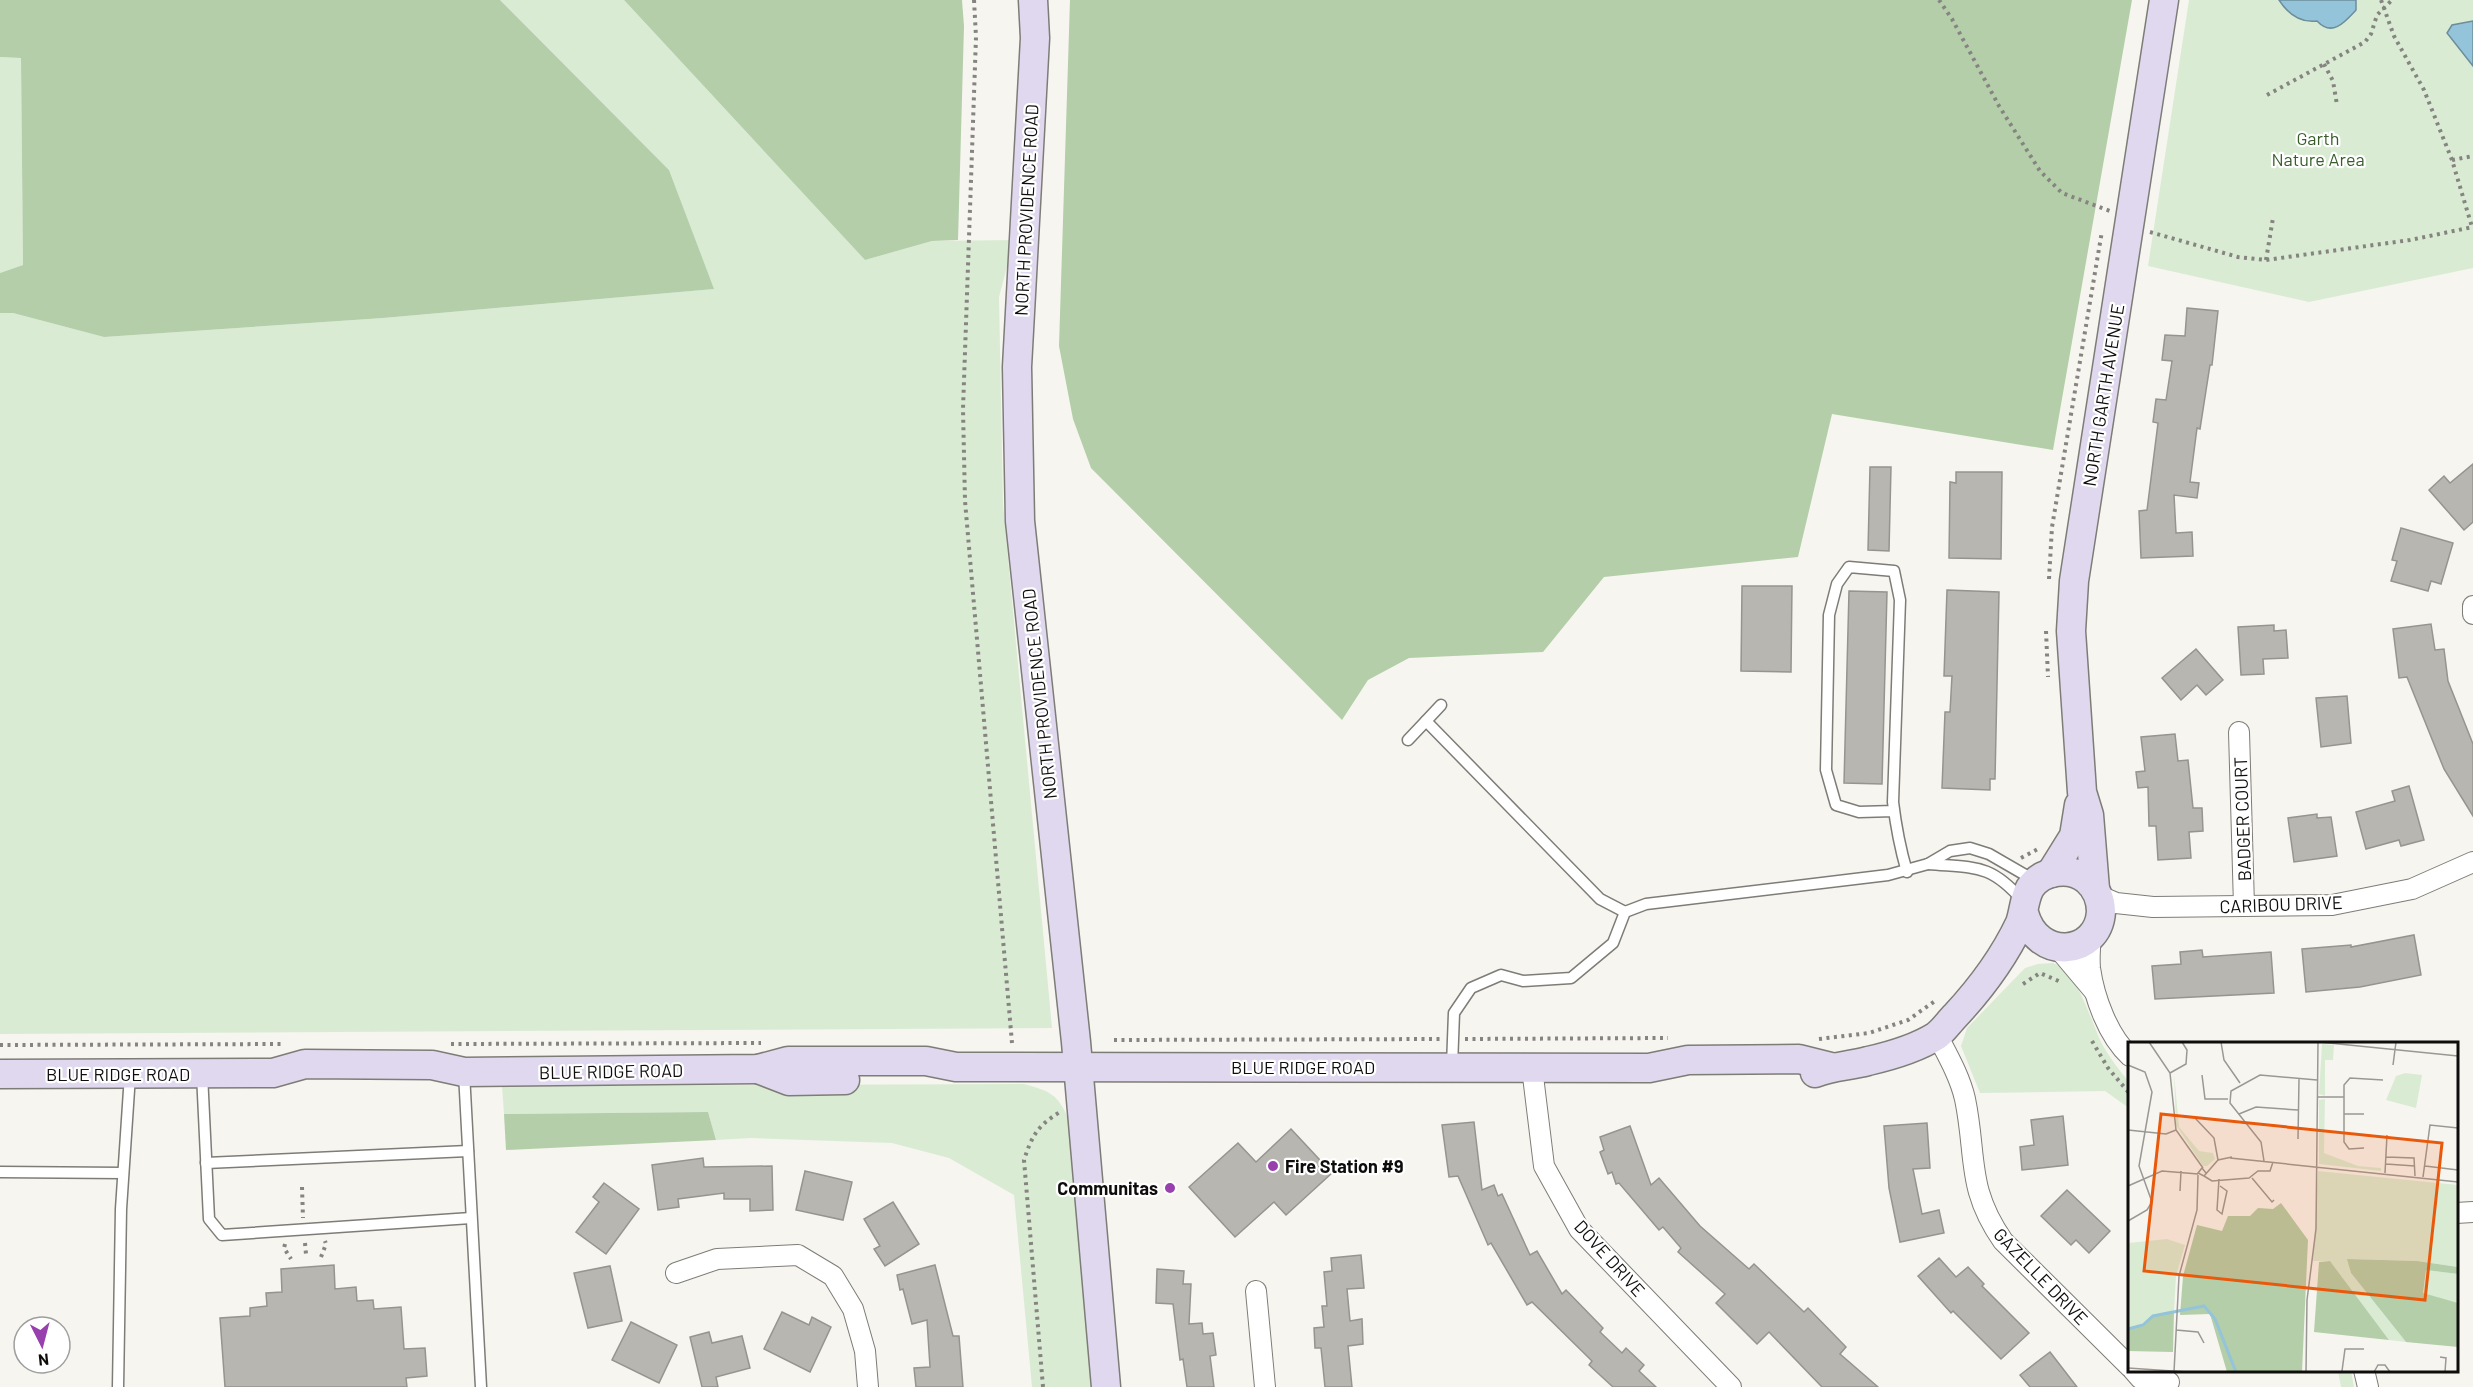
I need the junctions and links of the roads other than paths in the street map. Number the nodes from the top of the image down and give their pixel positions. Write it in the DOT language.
graph roads {
  1 [pos="1033,0"];
  2 [pos="2164,0"];
  3 [pos="1441,705"];
  4 [pos="1426,721"];
  5 [pos="2239,732"];
  6 [pos="1408,740"];
  7 [pos="2082,792"];
  8 [pos="1894,811"];
  9 [pos="2473,862"];
  10 [pos="1928,864"];
  11 [pos="1907,872"];
  12 [pos="2096,892"];
  13 [pos="2034,893"];
  14 [pos="2244,906"];
  15 [pos="2153,907"];
  16 [pos="1625,912"];
  17 [pos="2094,930"];
  18 [pos="2054,946"];
  19 [pos="1989,978"];
  20 [pos="2095,993"];
  21 [pos="1937,1035"];
  22 [pos="2128,1053"];
  23 [pos="1078,1067"];
  24 [pos="1452,1067"];
  25 [pos="1532,1068"];
  26 [pos="464,1072"];
  27 [pos="0,1074"];
  28 [pos="130,1074"];
  29 [pos="202,1074"];
  30 [pos="468,1151"];
  31 [pos="206,1163"];
  32 [pos="0,1172"];
  33 [pos="123,1173"];
  34 [pos="2473,1212"];
  35 [pos="2458,1213"];
  36 [pos="471,1218"];
  37 [pos="676,1273"];
  38 [pos="1256,1291"];
  39 [pos="2128,1366"];
  40 [pos="2134,1372"];
  41 [pos="2364,1372"];
  42 [pos="2169,1382"];
  43 [pos="118,1387"];
  44 [pos="480,1387"];
  45 [pos="868,1387"];
  46 [pos="1106,1387"];
  47 [pos="1265,1387"];
  48 [pos="1731,1387"];
  49 [pos="2368,1387"];
  1 -- 23 [label="street, NORTH PROVIDENCE ROAD"];
  2 -- 7 [label="street, NORTH GARTH AVENUE"];
  3 -- 4 [label="lane"];
  4 -- 6 [label="lane"];
  4 -- 16 [label="lane"];
  5 -- 14 [label="street, BADGER COURT"];
  7 -- 12 [label="street, NORTH GARTH AVENUE"];
  7 -- 13 [label="street, NORTH GARTH AVENUE"];
  8 -- 8 [label="lane"];
  8 -- 11 [label="lane"];
  9 -- 14 [label="street, CARIBOU DRIVE"];
  10 -- 11 [label="lane"];
  10 -- 13 [label="lane"];
  10 -- 13 [label="lane"];
  11 -- 16 [label="lane"];
  12 -- 13 [label="street"];
  12 -- 15 [label="street, CARIBOU DRIVE"];
  12 -- 17 [label="street"];
  13 -- 18 [label="street"];
  13 -- 19 [label="street, BLUE RIDGE ROAD"];
  14 -- 15 [label="street, CARIBOU DRIVE"];
  15 -- 17 [label="street, CARIBOU DRIVE"];
  16 -- 24 [label="lane"];
  17 -- 18 [label="street"];
  17 -- 20 [label="street"];
  18 -- 19 [label="street, BLUE RIDGE ROAD"];
  18 -- 20 [label="street"];
  19 -- 21 [label="street, BLUE RIDGE ROAD"];
  20 -- 22 [label="street"];
  21 -- 25 [label="street, BLUE RIDGE ROAD"];
  21 -- 39 [label="street, GAZELLE DRIVE"];
  23 -- 24 [label="street, BLUE RIDGE ROAD"];
  23 -- 26 [label="street, BLUE RIDGE ROAD"];
  23 -- 46 [label="street, NORTH PROVIDENCE ROAD"];
  24 -- 25 [label="street, BLUE RIDGE ROAD"];
  25 -- 48 [label="street, DOVE DRIVE"];
  26 -- 29 [label="street, BLUE RIDGE ROAD"];
  26 -- 30 [label="lane"];
  27 -- 28 [label="street, BLUE RIDGE ROAD"];
  28 -- 29 [label="street, BLUE RIDGE ROAD"];
  28 -- 33 [label="lane"];
  29 -- 31 [label="lane"];
  30 -- 31 [label="lane"];
  30 -- 36 [label="lane"];
  31 -- 36 [label="lane"];
  32 -- 33 [label="lane"];
  33 -- 43 [label="lane"];
  34 -- 35 [label="street"];
  36 -- 44 [label="lane"];
  37 -- 45 [label="street"];
  38 -- 47 [label="street"];
  40 -- 42 [label="street, GAZELLE DRIVE"];
  41 -- 49 [label="street"];
}
